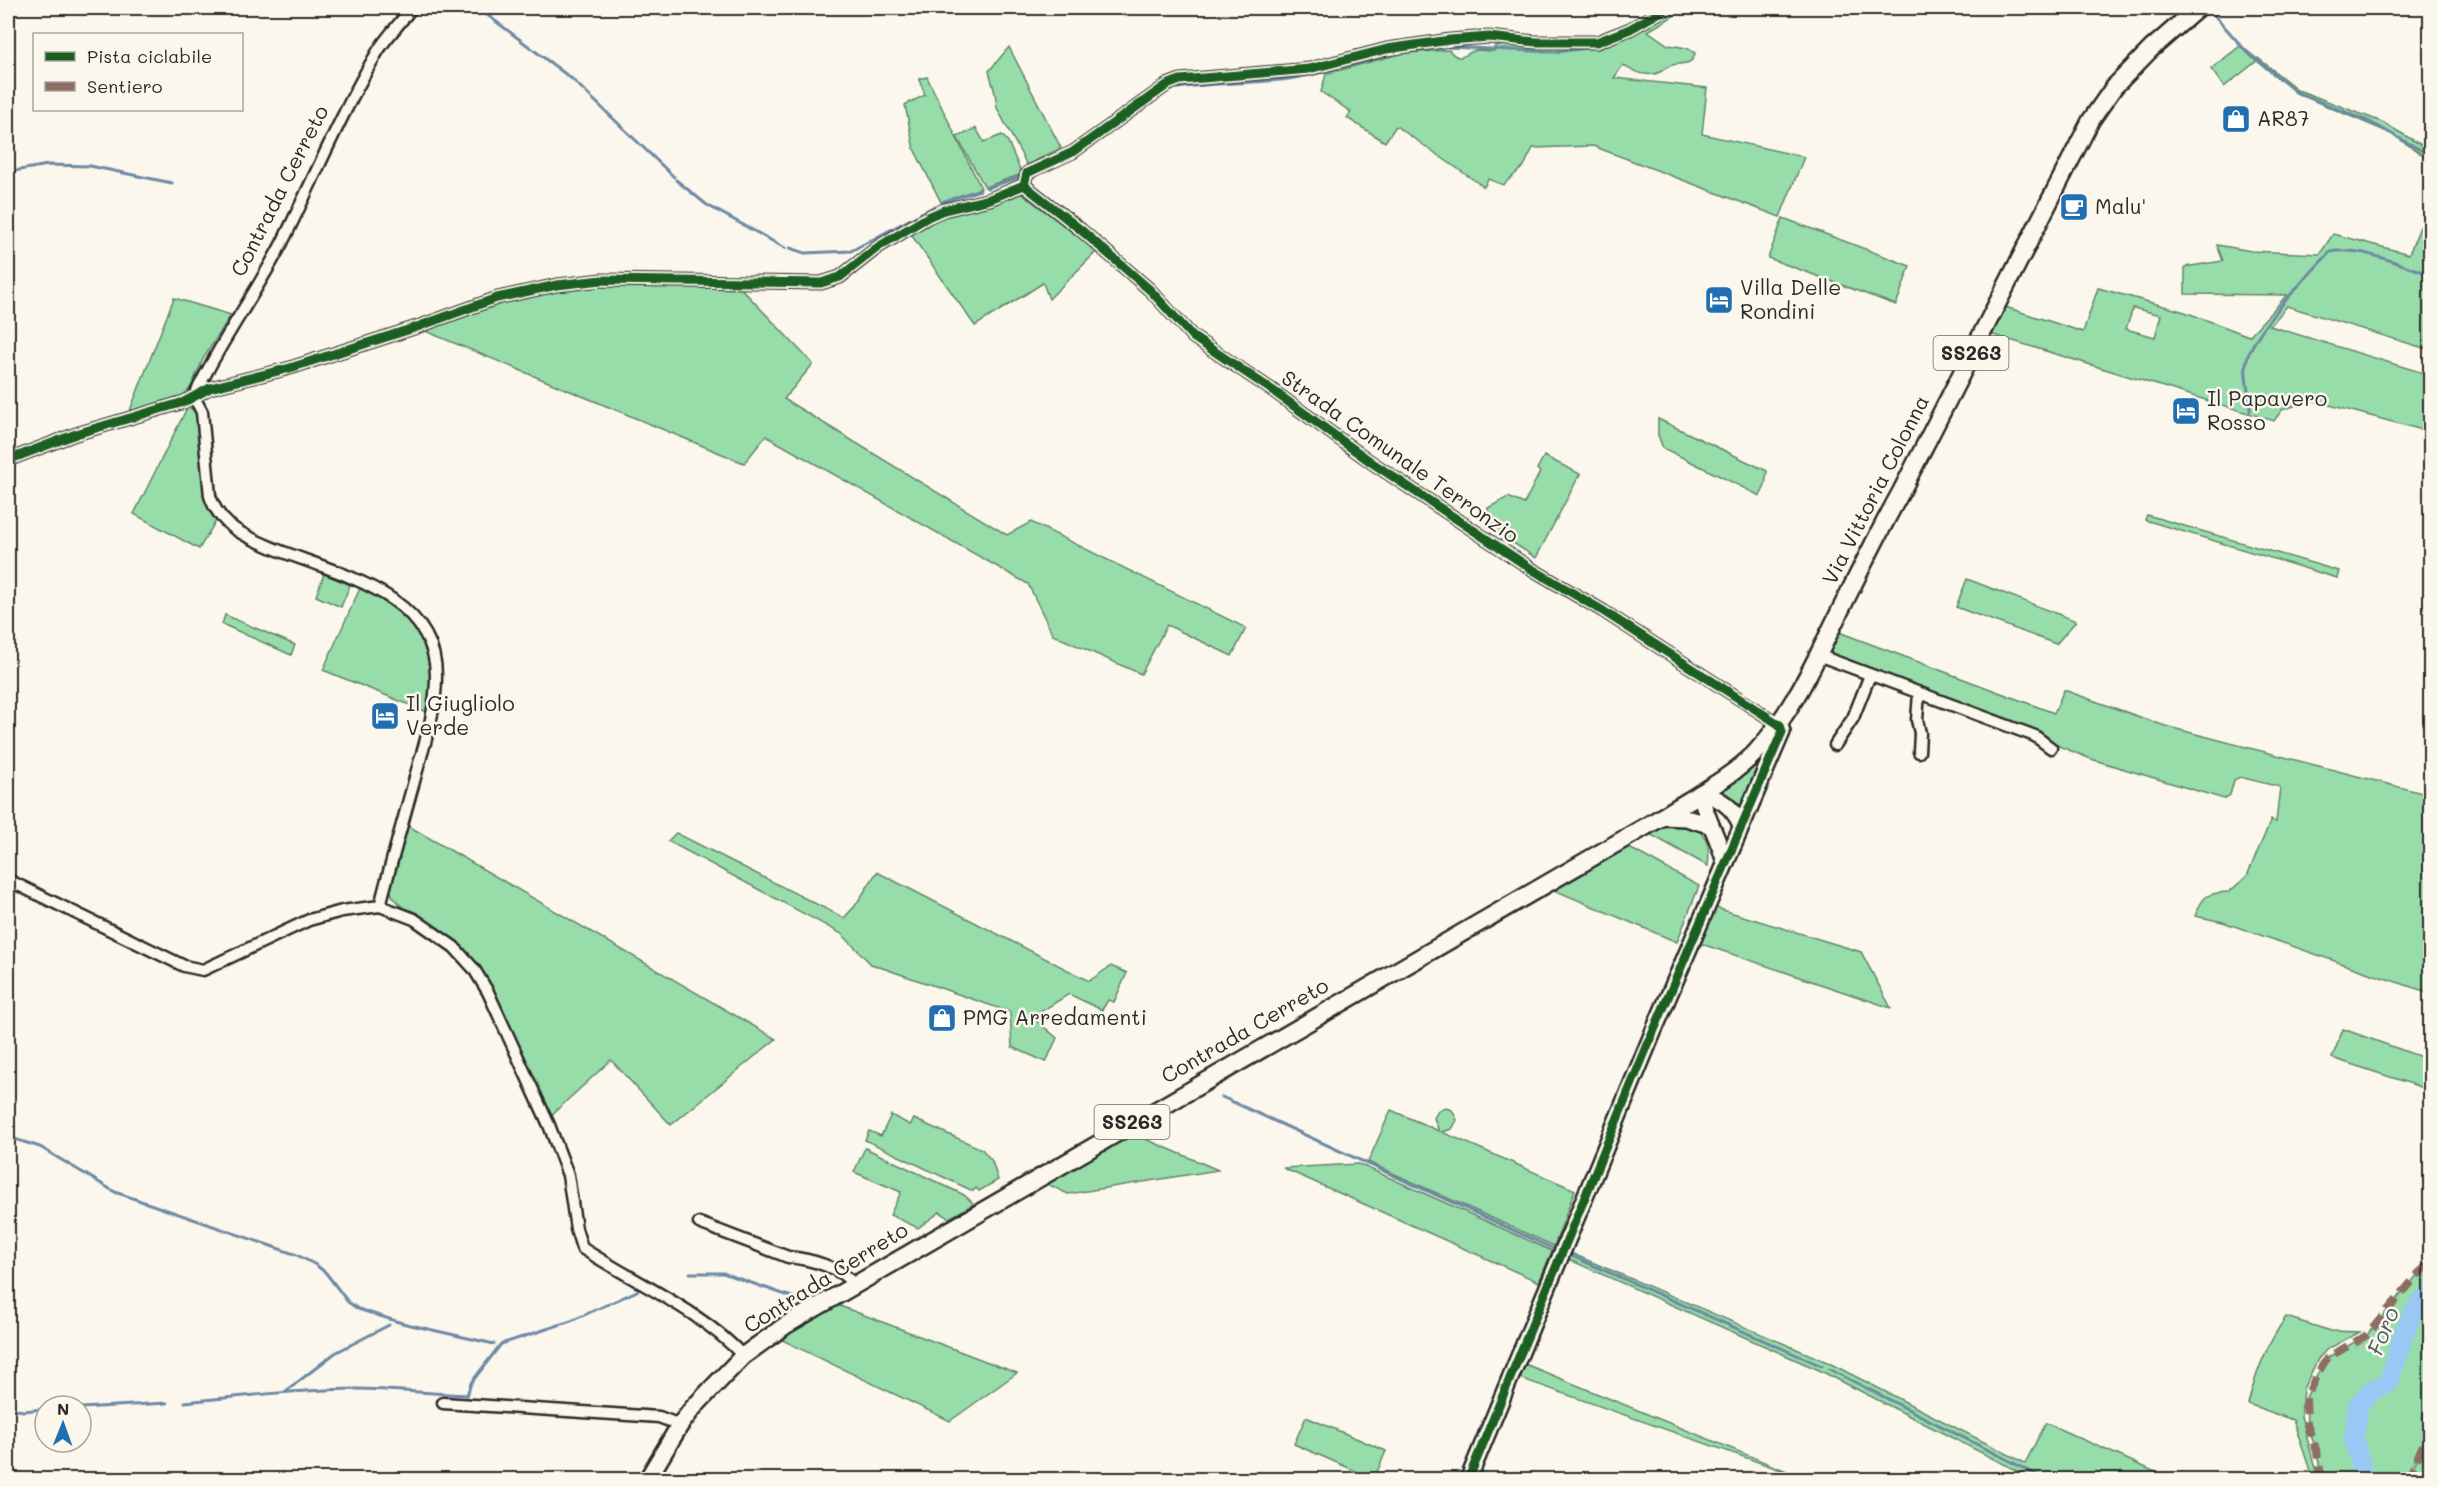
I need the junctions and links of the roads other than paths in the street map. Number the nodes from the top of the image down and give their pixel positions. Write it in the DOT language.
graph roads {
  1 [pos="411,8"];
  2 [pos="1667,8"];
  3 [pos="2198,8"];
  4 [pos="1024,185"];
  5 [pos="194,397"];
  6 [pos="8,460"];
  7 [pos="1818,655"];
  8 [pos="1870,675"];
  9 [pos="1919,693"];
  10 [pos="1780,725"];
  11 [pos="1836,746"];
  12 [pos="2051,748"];
  13 [pos="1919,752"];
  14 [pos="1700,794"];
  15 [pos="1662,817"];
  16 [pos="1709,825"];
  17 [pos="1741,825"];
  18 [pos="1725,863"];
  19 [pos="8,880"];
  20 [pos="380,906"];
  21 [pos="699,1223"];
  22 [pos="854,1285"];
  23 [pos="743,1356"];
  24 [pos="443,1403"];
  25 [pos="680,1425"];
  26 [pos="646,1479"];
  27 [pos="1468,1479"];
  1 -- 5 [label="street, Contrada Cerreto"];
  2 -- 4 [label="street"];
  3 -- 7 [label="main road, Via Vittoria Colonna / SS263"];
  4 -- 5 [label="street"];
  4 -- 10 [label="street, Strada Comunale Terronzio"];
  5 -- 6 [label="street"];
  5 -- 20 [label="street"];
  7 -- 8 [label="street"];
  7 -- 10 [label="main road, Via Vittoria Colonna / SS263"];
  8 -- 9 [label="street"];
  8 -- 11 [label="street"];
  9 -- 12 [label="street"];
  9 -- 13 [label="street"];
  10 -- 14 [label="main road, Via Vittoria Colonna / SS263"];
  10 -- 17 [label="street"];
  14 -- 15 [label="main road, Via Vittoria Colonna / SS263"];
  14 -- 16 [label="street"];
  14 -- 17 [label="street"];
  15 -- 16 [label="street"];
  15 -- 22 [label="main road, Contrada Cerreto / SS263"];
  16 -- 18 [label="street"];
  17 -- 18 [label="street"];
  18 -- 27 [label="street"];
  19 -- 20 [label="street"];
  20 -- 23 [label="street"];
  21 -- 22 [label="street"];
  22 -- 23 [label="main road, Contrada Cerreto / SS263"];
  23 -- 25 [label="main road, Contrada Cerreto / SS263"];
  24 -- 25 [label="street"];
  25 -- 26 [label="main road, Contrada Cerreto / SS263"];
}
